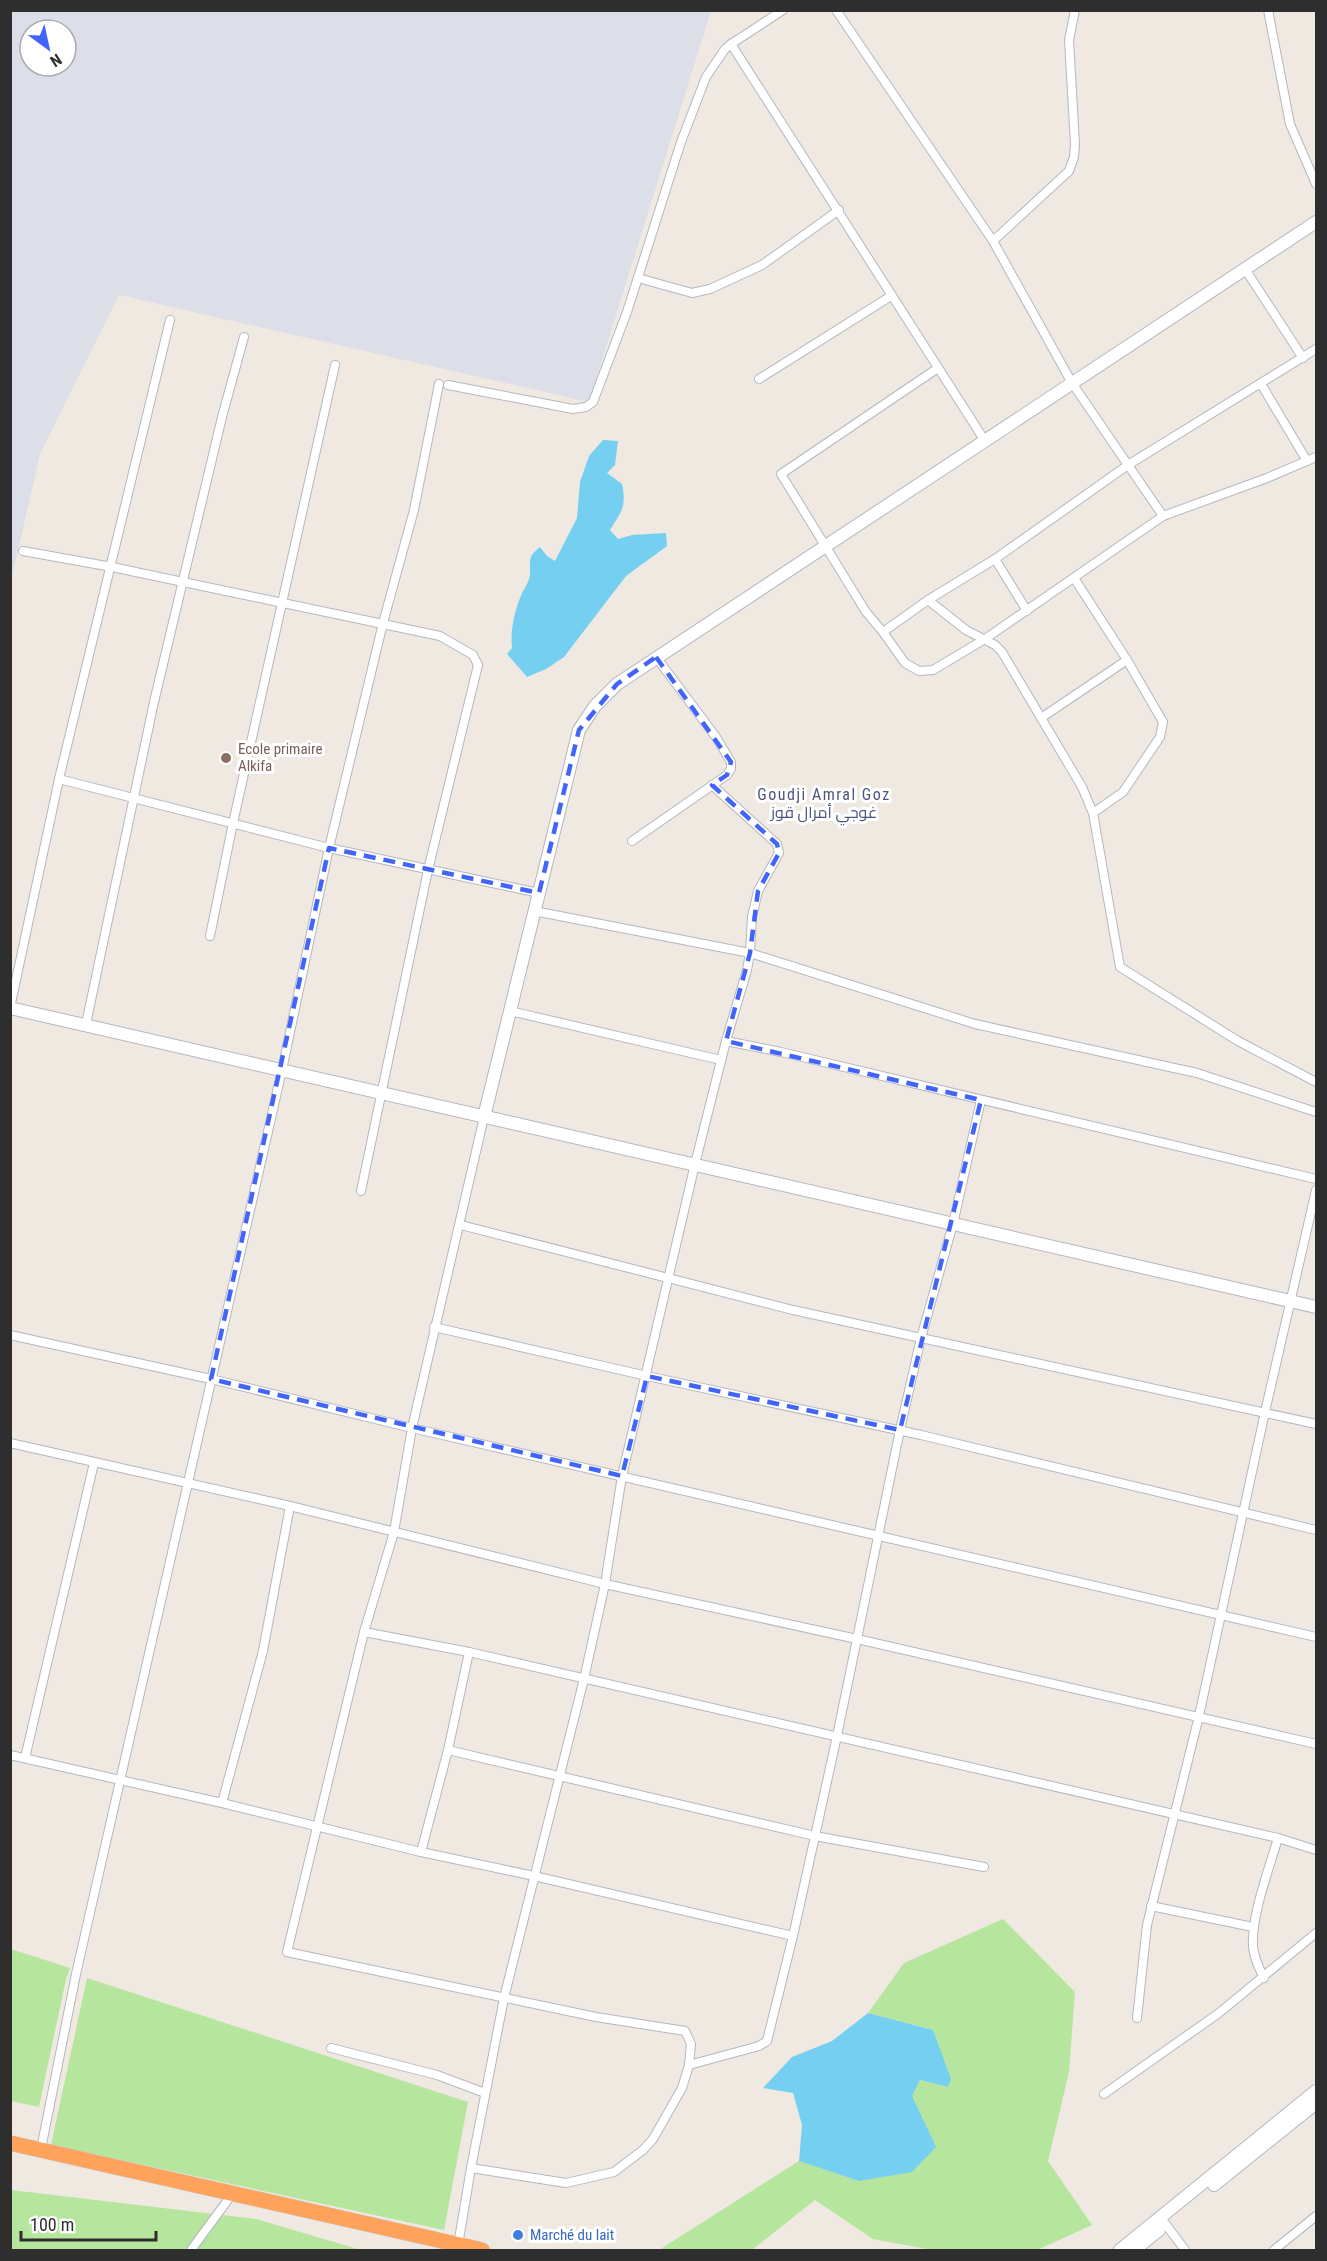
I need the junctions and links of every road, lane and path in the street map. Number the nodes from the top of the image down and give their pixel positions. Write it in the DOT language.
graph roads {
  1 [pos="783,10"];
  2 [pos="836,10"];
  3 [pos="1075,10"];
  4 [pos="1268,10"];
  5 [pos="731,44"];
  6 [pos="1317,184"];
  7 [pos="839,210"];
  8 [pos="1317,222"];
  9 [pos="993,241"];
  10 [pos="1245,269"];
  11 [pos="638,278"];
  12 [pos="891,296"];
  13 [pos="170,321"];
  14 [pos="244,337"];
  15 [pos="1317,349"];
  16 [pos="1303,358"];
  17 [pos="335,364"];
  18 [pos="938,368"];
  19 [pos="759,379"];
  20 [pos="1072,383"];
  21 [pos="1261,384"];
  22 [pos="985,441"];
  23 [pos="1317,457"];
  24 [pos="1307,461"];
  25 [pos="1128,465"];
  26 [pos="1163,516"];
  27 [pos="826,546"];
  28 [pos="23,551"];
  29 [pos="995,560"];
  30 [pos="112,567"];
  31 [pos="1074,578"];
  32 [pos="184,583"];
  33 [pos="928,600"];
  34 [pos="282,603"];
  35 [pos="1027,611"];
  36 [pos="383,623"];
  37 [pos="883,632"];
  38 [pos="985,639"];
  39 [pos="656,657"];
  40 [pos="1127,660"];
  41 [pos="1041,718"];
  42 [pos="59,779"];
  43 [pos="712,785"];
  44 [pos="135,798"];
  45 [pos="1093,813"];
  46 [pos="233,823"];
  47 [pos="632,841"];
  48 [pos="329,848"];
  49 [pos="428,870"];
  50 [pos="539,893"];
  51 [pos="534,911"];
  52 [pos="210,936"];
  53 [pos="750,953"];
  54 [pos="10,1008"];
  55 [pos="510,1011"];
  56 [pos="86,1024"];
  57 [pos="726,1041"];
  58 [pos="721,1060"];
  59 [pos="282,1070"];
  60 [pos="1317,1082"];
  61 [pos="381,1094"];
  62 [pos="981,1100"];
  63 [pos="1317,1112"];
  64 [pos="484,1117"];
  65 [pos="695,1164"];
  66 [pos="1317,1179"];
  67 [pos="1317,1190"];
  68 [pos="361,1191"];
  69 [pos="953,1224"];
  70 [pos="460,1225"];
  71 [pos="669,1278"];
  72 [pos="1292,1301"];
  73 [pos="1317,1307"];
  74 [pos="434,1328"];
  75 [pos="10,1335"];
  76 [pos="921,1338"];
  77 [pos="647,1376"];
  78 [pos="212,1379"];
  79 [pos="1265,1413"];
  80 [pos="1317,1424"];
  81 [pos="412,1428"];
  82 [pos="900,1430"];
  83 [pos="10,1443"];
  84 [pos="94,1463"];
  85 [pos="622,1476"];
  86 [pos="188,1483"];
  87 [pos="290,1506"];
  88 [pos="1242,1514"];
  89 [pos="1317,1530"];
  90 [pos="394,1532"];
  91 [pos="878,1534"];
  92 [pos="605,1584"];
  93 [pos="1220,1614"];
  94 [pos="364,1632"];
  95 [pos="1317,1637"];
  96 [pos="857,1639"];
  97 [pos="469,1652"];
  98 [pos="584,1679"];
  99 [pos="1199,1716"];
  100 [pos="837,1736"];
  101 [pos="1317,1744"];
  102 [pos="448,1750"];
  103 [pos="10,1755"];
  104 [pos="25,1758"];
  105 [pos="561,1776"];
  106 [pos="120,1780"];
  107 [pos="222,1803"];
  108 [pos="1175,1816"];
  109 [pos="318,1827"];
  110 [pos="815,1836"];
  111 [pos="1278,1838"];
  112 [pos="1317,1850"];
  113 [pos="421,1852"];
  114 [pos="984,1867"];
  115 [pos="534,1876"];
  116 [pos="1152,1906"];
  117 [pos="1254,1927"];
  118 [pos="1317,1933"];
  119 [pos="793,1936"];
  120 [pos="1264,1978"];
  121 [pos="504,1998"];
  122 [pos="1137,2018"];
  123 [pos="331,2048"];
  124 [pos="689,2065"];
  125 [pos="1317,2091"];
  126 [pos="485,2093"];
  127 [pos="1104,2094"];
  128 [pos="1312,2108"];
  129 [pos="10,2143"];
  130 [pos="41,2150"];
  131 [pos="471,2168"];
  132 [pos="233,2193"];
  133 [pos="1317,2216"];
  134 [pos="1163,2221"];
  135 [pos="458,2244"];
  136 [pos="433,2245"];
  137 [pos="191,2250"];
  138 [pos="482,2250"];
  139 [pos="1120,2250"];
  140 [pos="1134,2250"];
  141 [pos="1185,2250"];
  142 [pos="1274,2250"];
  1 -- 5 [label="street"];
  2 -- 9 [label="street"];
  3 -- 9 [label="street"];
  4 -- 6 [label="street"];
  5 -- 7 [label="street"];
  5 -- 11 [label="street"];
  7 -- 11 [label="street"];
  7 -- 12 [label="street"];
  8 -- 10 [label="street"];
  9 -- 20 [label="street"];
  10 -- 16 [label="street"];
  10 -- 20 [label="street"];
  11 -- 36 [label="street"];
  12 -- 18 [label="street"];
  12 -- 19 [label="street"];
  13 -- 30 [label="street"];
  14 -- 32 [label="street"];
  15 -- 16 [label="street"];
  16 -- 21 [label="street"];
  17 -- 34 [label="street"];
  18 -- 22 [label="street"];
  18 -- 27 [label="street"];
  20 -- 22 [label="street"];
  20 -- 25 [label="street"];
  21 -- 24 [label="street"];
  21 -- 25 [label="street"];
  22 -- 27 [label="street"];
  23 -- 24 [label="street"];
  24 -- 26 [label="street"];
  25 -- 26 [label="street"];
  25 -- 29 [label="street"];
  26 -- 31 [label="street"];
  27 -- 37 [label="street"];
  27 -- 39 [label="street"];
  28 -- 30 [label="street"];
  29 -- 33 [label="street"];
  29 -- 35 [label="street"];
  30 -- 32 [label="street"];
  30 -- 42 [label="street"];
  31 -- 35 [label="street"];
  31 -- 40 [label="street"];
  32 -- 34 [label="street"];
  32 -- 44 [label="street"];
  33 -- 37 [label="street"];
  33 -- 38 [label="street"];
  34 -- 36 [label="street"];
  34 -- 46 [label="street"];
  35 -- 38 [label="street"];
  36 -- 48 [label="street"];
  36 -- 49 [label="street"];
  37 -- 38 [label="street"];
  38 -- 41 [label="street"];
  39 -- 43 [label="street"];
  39 -- 50 [label="street"];
  40 -- 41 [label="street"];
  40 -- 45 [label="street"];
  41 -- 45 [label="street"];
  42 -- 44 [label="street"];
  42 -- 54 [label="street"];
  43 -- 47 [label="street"];
  43 -- 53 [label="street"];
  44 -- 46 [label="street"];
  44 -- 56 [label="street"];
  45 -- 60 [label="street"];
  46 -- 48 [label="street"];
  46 -- 52 [label="street"];
  48 -- 49 [label="street"];
  48 -- 59 [label="street"];
  49 -- 50 [label="street"];
  49 -- 61 [label="street"];
  50 -- 51 [label="street"];
  51 -- 53 [label="street"];
  51 -- 55 [label="street"];
  53 -- 57 [label="street"];
  53 -- 63 [label="street"];
  54 -- 56 [label="street"];
  55 -- 58 [label="street"];
  55 -- 64 [label="street"];
  56 -- 59 [label="street"];
  57 -- 58 [label="street"];
  57 -- 62 [label="street"];
  58 -- 65 [label="street"];
  59 -- 61 [label="street"];
  59 -- 78 [label="street"];
  61 -- 64 [label="street"];
  61 -- 68 [label="street"];
  62 -- 66 [label="street"];
  62 -- 69 [label="street"];
  64 -- 65 [label="street"];
  64 -- 70 [label="street"];
  65 -- 69 [label="street"];
  65 -- 71 [label="street"];
  67 -- 72 [label="street"];
  69 -- 72 [label="street"];
  69 -- 76 [label="street"];
  70 -- 71 [label="street"];
  70 -- 74 [label="street"];
  71 -- 76 [label="street"];
  71 -- 77 [label="street"];
  72 -- 73 [label="street"];
  72 -- 79 [label="street"];
  74 -- 77 [label="street"];
  74 -- 81 [label="street"];
  75 -- 78 [label="street"];
  76 -- 79 [label="street"];
  76 -- 82 [label="street"];
  77 -- 82 [label="street"];
  77 -- 85 [label="street"];
  78 -- 81 [label="street"];
  78 -- 86 [label="street"];
  79 -- 80 [label="street"];
  79 -- 88 [label="street"];
  81 -- 85 [label="street"];
  81 -- 90 [label="street"];
  82 -- 88 [label="street"];
  82 -- 91 [label="street"];
  83 -- 84 [label="street"];
  84 -- 86 [label="street"];
  84 -- 104 [label="street"];
  85 -- 91 [label="street"];
  85 -- 92 [label="street"];
  86 -- 87 [label="street"];
  86 -- 106 [label="street"];
  87 -- 90 [label="street"];
  87 -- 107 [label="street"];
  88 -- 89 [label="street"];
  88 -- 93 [label="street"];
  90 -- 92 [label="street"];
  90 -- 94 [label="street"];
  91 -- 93 [label="street"];
  91 -- 96 [label="street"];
  92 -- 96 [label="street"];
  92 -- 98 [label="street"];
  93 -- 95 [label="street"];
  93 -- 99 [label="street"];
  94 -- 97 [label="street"];
  94 -- 109 [label="street"];
  96 -- 99 [label="street"];
  96 -- 100 [label="street"];
  97 -- 98 [label="street"];
  97 -- 102 [label="street"];
  98 -- 100 [label="street"];
  98 -- 105 [label="street"];
  99 -- 101 [label="street"];
  99 -- 108 [label="street"];
  100 -- 108 [label="street"];
  100 -- 110 [label="street"];
  102 -- 105 [label="street"];
  102 -- 113 [label="street"];
  103 -- 104 [label="street"];
  104 -- 106 [label="street"];
  105 -- 110 [label="street"];
  105 -- 115 [label="street"];
  106 -- 107 [label="street"];
  106 -- 130 [label="street"];
  107 -- 109 [label="street"];
  108 -- 111 [label="street"];
  108 -- 116 [label="street"];
  109 -- 113 [label="street"];
  109 -- 121 [label="street"];
  110 -- 114 [label="street"];
  110 -- 119 [label="street"];
  111 -- 112 [label="street"];
  111 -- 117 [label="street"];
  113 -- 115 [label="street"];
  115 -- 119 [label="street"];
  115 -- 121 [label="street"];
  116 -- 117 [label="street"];
  116 -- 122 [label="street"];
  117 -- 120 [label="street"];
  118 -- 120 [label="street"];
  119 -- 124 [label="street"];
  120 -- 127 [label="street"];
  121 -- 124 [label="street"];
  121 -- 126 [label="street"];
  123 -- 126 [label="street"];
  124 -- 131 [label="street"];
  125 -- 128 [label="street"];
  126 -- 131 [label="street"];
  128 -- 134 [label="street"];
  129 -- 130 [label="highway"];
  130 -- 132 [label="highway"];
  131 -- 135 [label="street"];
  132 -- 136 [label="highway"];
  132 -- 137 [label="street"];
  133 -- 142 [label="street"];
  134 -- 139 [label="street"];
  134 -- 140 [label="street"];
  134 -- 141 [label="street"];
  135 -- 136 [label="highway"];
  135 -- 138 [label="highway"];
}
